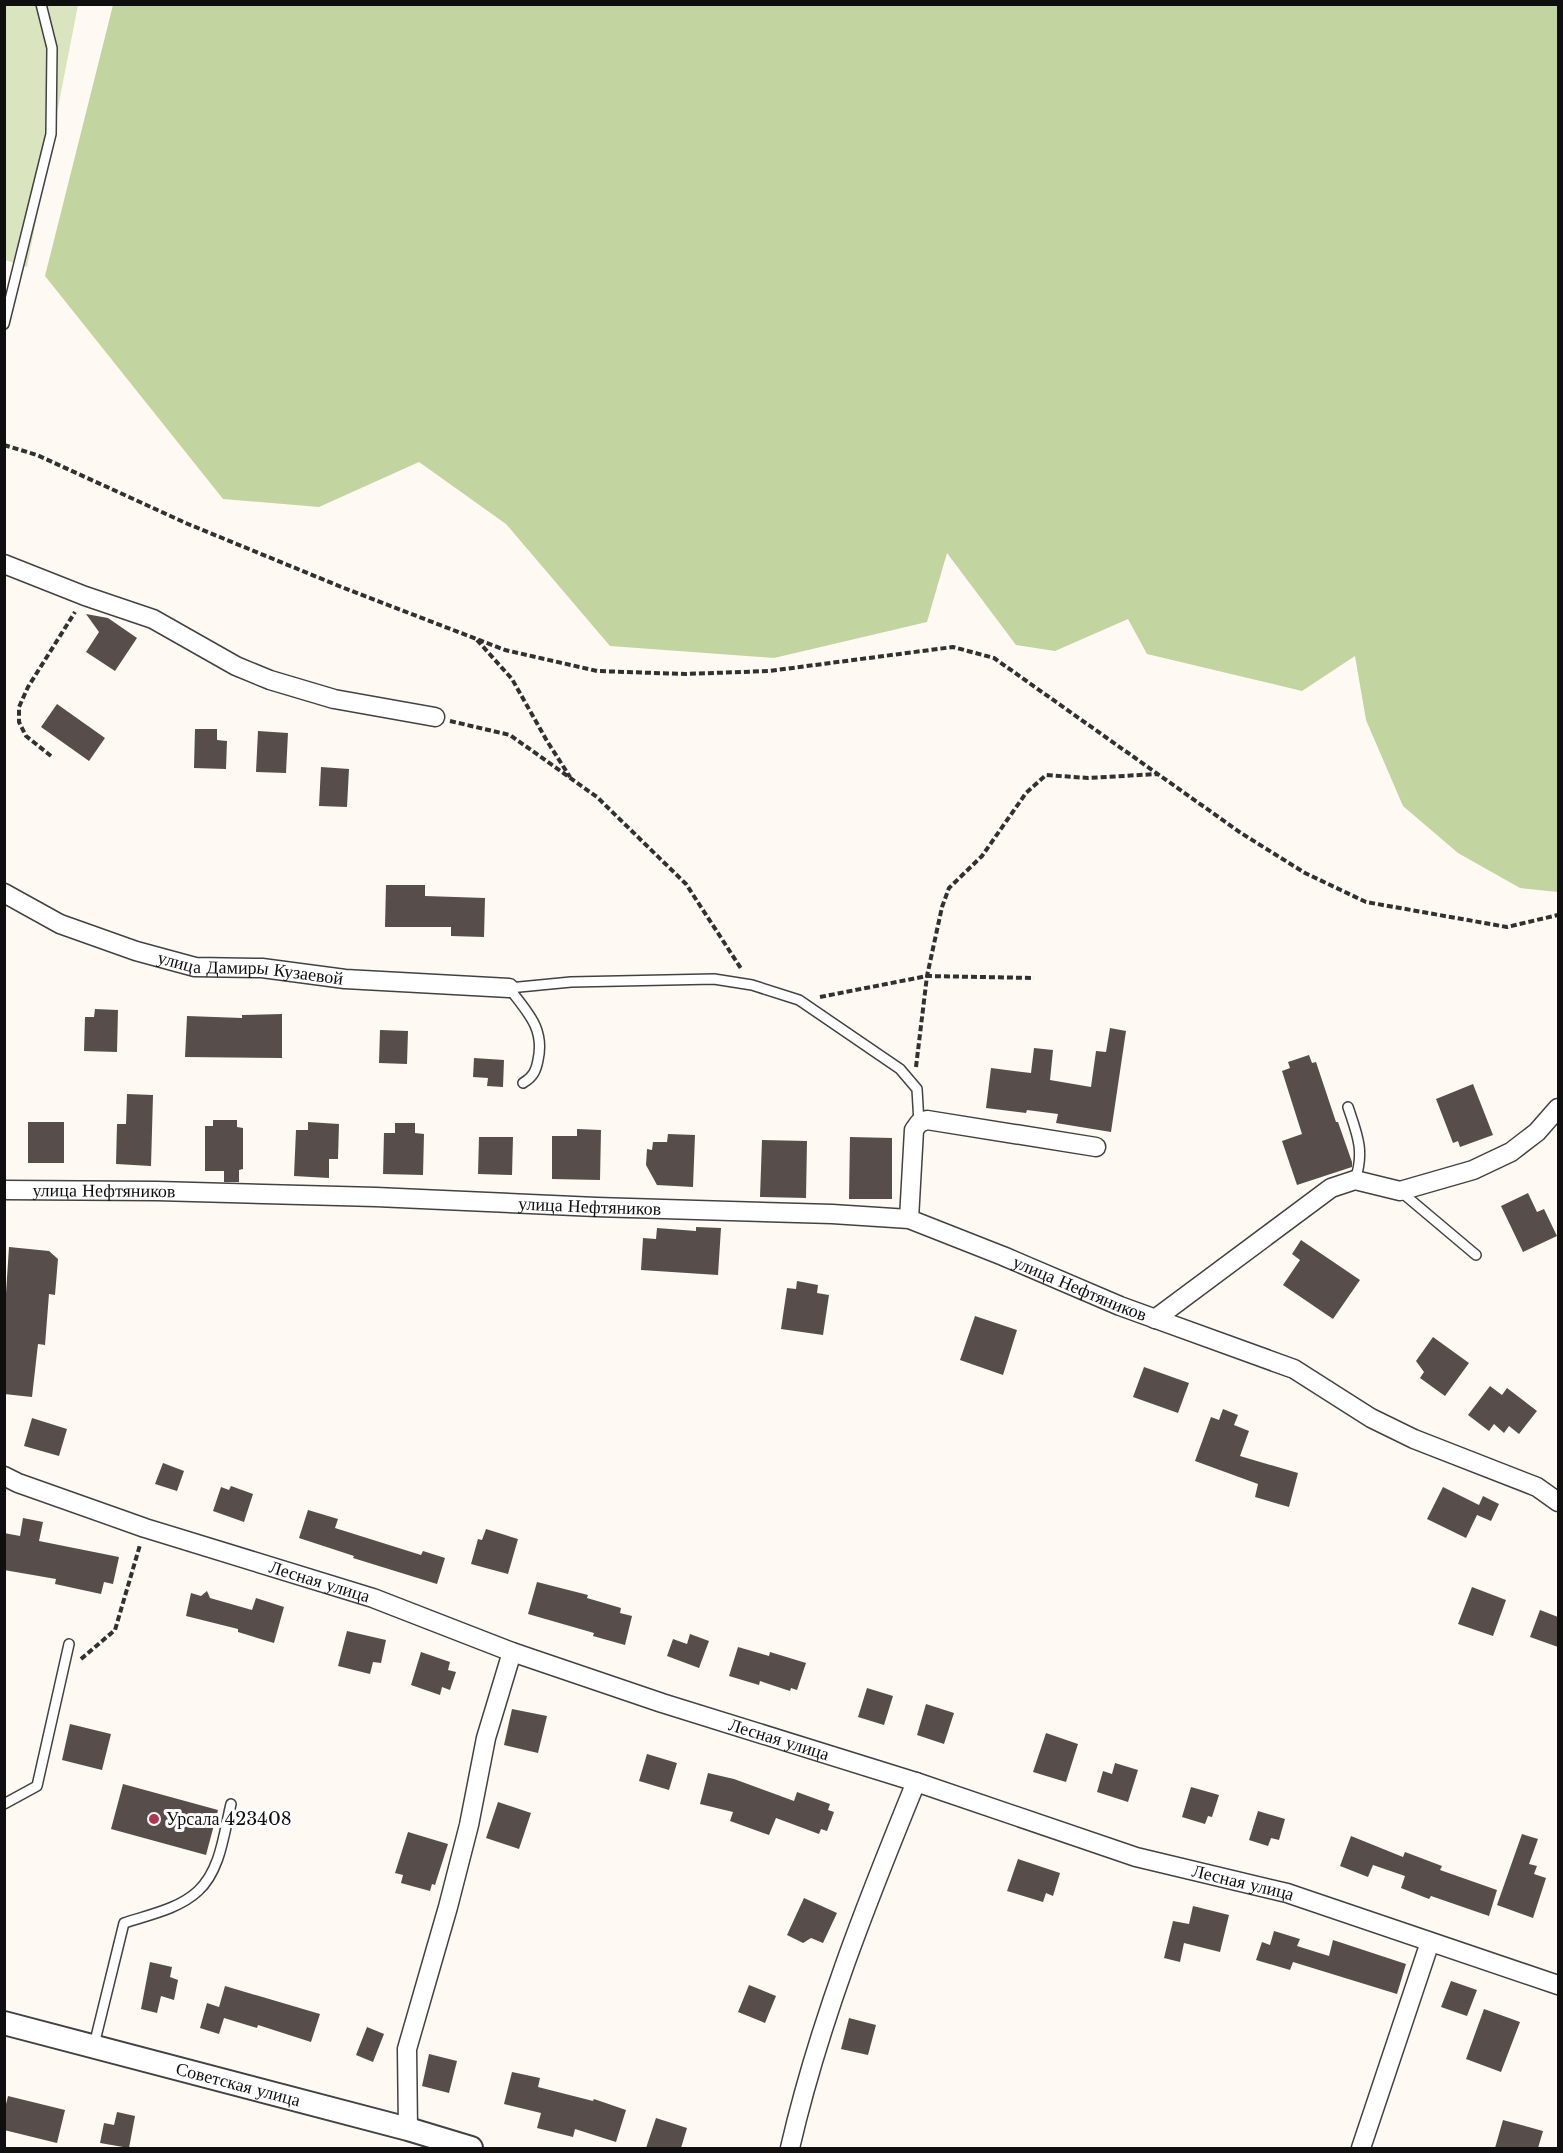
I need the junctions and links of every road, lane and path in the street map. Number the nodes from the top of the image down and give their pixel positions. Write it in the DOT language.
graph roads {
  1 [pos="41,4"];
  2 [pos="4,324"];
  3 [pos="4,446"];
  4 [pos="4,564"];
  5 [pos="85,596"];
  6 [pos="476,638"];
  7 [pos="435,717"];
  8 [pos="51,756"];
  9 [pos="1157,774"];
  10 [pos="573,780"];
  11 [pos="4,893"];
  12 [pos="1558,915"];
  13 [pos="927,976"];
  14 [pos="1034,978"];
  15 [pos="752,985"];
  16 [pos="510,988"];
  17 [pos="799,1000"];
  18 [pos="523,1083"];
  19 [pos="917,1089"];
  20 [pos="1347,1107"];
  21 [pos="1558,1108"];
  22 [pos="919,1123"];
  23 [pos="1096,1147"];
  24 [pos="1355,1180"];
  25 [pos="4,1190"];
  26 [pos="1400,1191"];
  27 [pos="909,1219"];
  28 [pos="1476,1255"];
  29 [pos="1155,1319"];
  30 [pos="4,1476"];
  31 [pos="1558,1502"];
  32 [pos="146,1528"];
  33 [pos="69,1644"];
  34 [pos="512,1652"];
  35 [pos="62,1674"];
  36 [pos="916,1782"];
  37 [pos="4,1804"];
  38 [pos="231,1804"];
  39 [pos="1430,1942"];
  40 [pos="1558,1985"];
  41 [pos="4,2023"];
  42 [pos="93,2046"];
  43 [pos="408,2129"];
  44 [pos="471,2148"];
  45 [pos="790,2148"];
  46 [pos="1361,2148"];
  1 -- 2 [label="lane"];
  3 -- 6 [label="path"];
  4 -- 5 [label="street"];
  5 -- 7 [label="street"];
  5 -- 8 [label="path"];
  6 -- 9 [label="path"];
  6 -- 10 [label="path"];
  7 -- 10 [label="path"];
  9 -- 12 [label="path"];
  9 -- 13 [label="path"];
  10 -- 15 [label="path"];
  11 -- 16 [label="street, улица Дамиры Кузаевой"];
  13 -- 14 [label="path"];
  13 -- 17 [label="path"];
  13 -- 19 [label="path"];
  15 -- 16 [label="lane"];
  15 -- 17 [label="lane"];
  16 -- 18 [label="lane"];
  17 -- 19 [label="lane"];
  19 -- 22 [label="lane"];
  20 -- 24 [label="lane"];
  21 -- 26 [label="street"];
  22 -- 23 [label="street"];
  22 -- 27 [label="street"];
  24 -- 26 [label="street"];
  24 -- 29 [label="street, улица Нефтяников"];
  25 -- 27 [label="street, улица Нефтяников"];
  26 -- 28 [label="lane"];
  27 -- 29 [label="street, улица Нефтяников"];
  29 -- 31 [label="street, улица Нефтяников"];
  30 -- 32 [label="street, Лесная улица"];
  32 -- 34 [label="street, Лесная улица"];
  32 -- 35 [label="path"];
  33 -- 35 [label="lane"];
  34 -- 36 [label="street, Лесная улица"];
  34 -- 43 [label="street"];
  35 -- 37 [label="lane"];
  36 -- 39 [label="street, Лесная улица"];
  36 -- 45 [label="street"];
  38 -- 42 [label="lane"];
  39 -- 40 [label="street, Лесная улица"];
  39 -- 46 [label="street"];
  41 -- 42 [label="street, Советская улица"];
  42 -- 43 [label="street, Советская улица"];
  43 -- 44 [label="street, Советская улица"];
}
